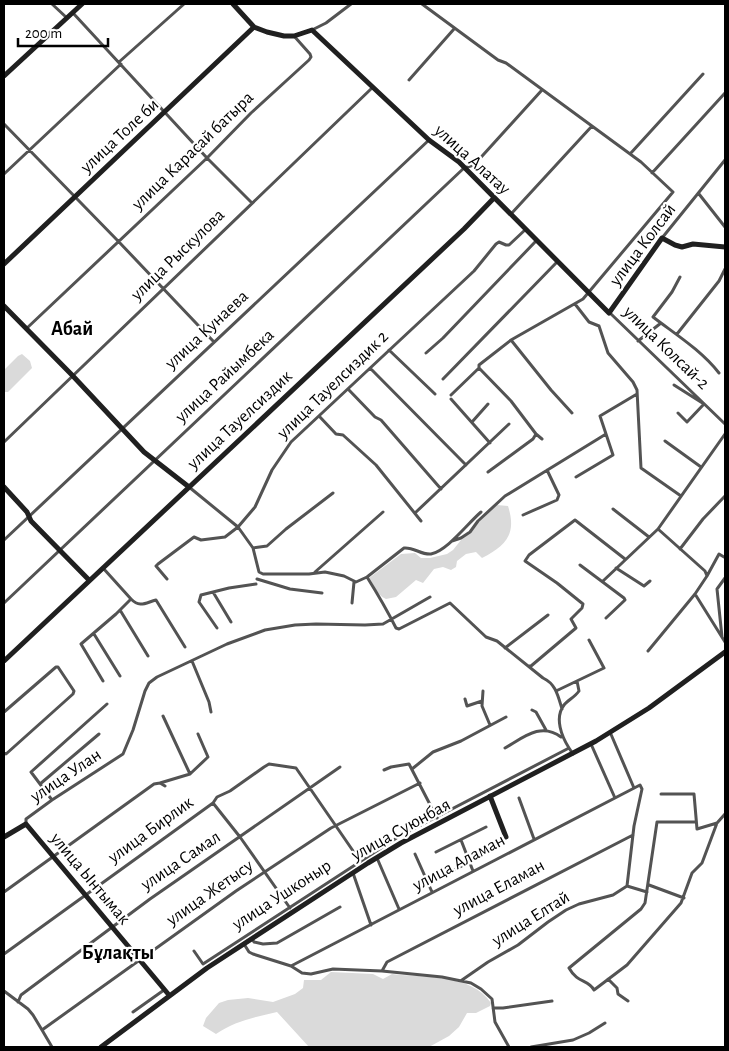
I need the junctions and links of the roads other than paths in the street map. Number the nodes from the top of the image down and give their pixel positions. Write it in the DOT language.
graph roads {
  1 [pos="52,4"];
  2 [pos="82,4"];
  3 [pos="184,4"];
  4 [pos="233,4"];
  5 [pos="351,4"];
  6 [pos="422,4"];
  7 [pos="73,13"];
  8 [pos="67,18"];
  9 [pos="254,26"];
  10 [pos="454,29"];
  11 [pos="312,30"];
  12 [pos="294,36"];
  13 [pos="120,63"];
  14 [pos="704,74"];
  15 [pos="4,76"];
  16 [pos="409,80"];
  17 [pos="372,88"];
  18 [pos="542,90"];
  19 [pos="725,93"];
  20 [pos="165,112"];
  21 [pos="4,124"];
  22 [pos="592,126"];
  23 [pos="428,140"];
  24 [pos="30,151"];
  25 [pos="630,154"];
  26 [pos="207,158"];
  27 [pos="725,160"];
  28 [pos="464,168"];
  29 [pos="652,173"];
  30 [pos="4,174"];
  31 [pos="699,194"];
  32 [pos="74,197"];
  33 [pos="494,198"];
  34 [pos="252,203"];
  35 [pos="511,214"];
  36 [pos="725,227"];
  37 [pos="526,229"];
  38 [pos="662,238"];
  39 [pos="536,241"];
  40 [pos="119,242"];
  41 [pos="725,247"];
  42 [pos="557,262"];
  43 [pos="4,264"];
  44 [pos="725,270"];
  45 [pos="680,277"];
  46 [pos="163,289"];
  47 [pos="589,292"];
  48 [pos="575,304"];
  49 [pos="4,306"];
  50 [pos="609,312"];
  51 [pos="661,323"];
  52 [pos="26,329"];
  53 [pos="677,334"];
  54 [pos="512,340"];
  55 [pos="638,340"];
  56 [pos="214,342"];
  57 [pos="389,350"];
  58 [pos="426,353"];
  59 [pos="370,368"];
  60 [pos="480,368"];
  61 [pos="719,373"];
  62 [pos="72,375"];
  63 [pos="443,379"];
  64 [pos="674,385"];
  65 [pos="348,389"];
  66 [pos="435,394"];
  67 [pos="637,394"];
  68 [pos="488,404"];
  69 [pos="704,404"];
  70 [pos="572,413"];
  71 [pos="678,413"];
  72 [pos="319,416"];
  73 [pos="472,422"];
  74 [pos="509,424"];
  75 [pos="725,424"];
  76 [pos="121,428"];
  77 [pos="536,434"];
  78 [pos="606,434"];
  79 [pos="725,434"];
  80 [pos="542,439"];
  81 [pos="722,439"];
  82 [pos="665,441"];
  83 [pos="4,442"];
  84 [pos="490,442"];
  85 [pos="725,444"];
  86 [pos="155,460"];
  87 [pos="466,465"];
  88 [pos="702,467"];
  89 [pos="547,470"];
  90 [pos="488,472"];
  91 [pos="576,477"];
  92 [pos="4,487"];
  93 [pos="189,487"];
  94 [pos="440,489"];
  95 [pos="333,493"];
  96 [pos="681,496"];
  97 [pos="725,496"];
  98 [pos="613,508"];
  99 [pos="383,512"];
  100 [pos="481,512"];
  101 [pos="415,514"];
  102 [pos="523,515"];
  103 [pos="28,516"];
  104 [pos="421,521"];
  105 [pos="238,527"];
  106 [pos="658,529"];
  107 [pos="649,537"];
  108 [pos="4,540"];
  109 [pos="451,541"];
  110 [pos="253,548"];
  111 [pos="680,548"];
  112 [pos="60,550"];
  113 [pos="724,557"];
  114 [pos="625,559"];
  115 [pos="580,565"];
  116 [pos="102,567"];
  117 [pos="616,568"];
  118 [pos="315,573"];
  119 [pos="707,576"];
  120 [pos="367,577"];
  121 [pos="725,578"];
  122 [pos="257,579"];
  123 [pos="89,580"];
  124 [pos="167,580"];
  125 [pos="602,580"];
  126 [pos="650,581"];
  127 [pos="354,582"];
  128 [pos="256,584"];
  129 [pos="213,592"];
  130 [pos="322,593"];
  131 [pos="695,594"];
  132 [pos="430,597"];
  133 [pos="131,599"];
  134 [pos="4,603"];
  135 [pos="352,603"];
  136 [pos="120,610"];
  137 [pos="548,616"];
  138 [pos="606,618"];
  139 [pos="392,619"];
  140 [pos="232,622"];
  141 [pos="217,628"];
  142 [pos="94,634"];
  143 [pos="722,637"];
  144 [pos="589,640"];
  145 [pos="725,642"];
  146 [pos="185,647"];
  147 [pos="505,648"];
  148 [pos="648,651"];
  149 [pos="725,652"];
  150 [pos="148,656"];
  151 [pos="4,661"];
  152 [pos="192,661"];
  153 [pos="529,666"];
  154 [pos="120,676"];
  155 [pos="103,681"];
  156 [pos="576,681"];
  157 [pos="483,690"];
  158 [pos="556,691"];
  159 [pos="465,700"];
  160 [pos="482,701"];
  161 [pos="106,704"];
  162 [pos="562,709"];
  163 [pos="532,710"];
  164 [pos="4,712"];
  165 [pos="211,712"];
  166 [pos="162,716"];
  167 [pos="506,717"];
  168 [pos="490,726"];
  169 [pos="546,730"];
  170 [pos="610,732"];
  171 [pos="98,734"];
  172 [pos="198,734"];
  173 [pos="562,737"];
  174 [pos="592,744"];
  175 [pos="505,748"];
  176 [pos="569,748"];
  177 [pos="5,753"];
  178 [pos="573,754"];
  179 [pos="340,767"];
  180 [pos="412,769"];
  181 [pos="384,770"];
  182 [pos="190,774"];
  183 [pos="160,783"];
  184 [pos="420,783"];
  185 [pos="40,784"];
  186 [pos="164,786"];
  187 [pos="634,788"];
  188 [pos="311,789"];
  189 [pos="661,794"];
  190 [pos="490,796"];
  191 [pos="519,798"];
  192 [pos="614,798"];
  193 [pos="52,800"];
  194 [pos="213,802"];
  195 [pos="725,814"];
  196 [pos="436,817"];
  197 [pos="696,822"];
  198 [pos="440,823"];
  199 [pos="717,823"];
  200 [pos="26,824"];
  201 [pos="336,826"];
  202 [pos="486,827"];
  203 [pos="633,834"];
  204 [pos="506,836"];
  205 [pos="4,837"];
  206 [pos="240,837"];
  207 [pos="534,839"];
  208 [pos="461,840"];
  209 [pos="436,852"];
  210 [pos="416,854"];
  211 [pos="52,856"];
  212 [pos="377,857"];
  213 [pos="360,861"];
  214 [pos="469,862"];
  215 [pos="473,871"];
  216 [pos="265,872"];
  217 [pos="353,873"];
  218 [pos="449,873"];
  219 [pos="649,885"];
  220 [pos="627,886"];
  221 [pos="4,892"];
  222 [pos="432,892"];
  223 [pos="647,892"];
  224 [pos="85,894"];
  225 [pos="684,898"];
  226 [pos="289,907"];
  227 [pos="340,907"];
  228 [pos="399,910"];
  229 [pos="293,913"];
  230 [pos="371,924"];
  231 [pos="113,928"];
  232 [pos="252,939"];
  233 [pos="244,944"];
  234 [pos="194,951"];
  235 [pos="4,954"];
  236 [pos="140,960"];
  237 [pos="290,966"];
  238 [pos="382,971"];
  239 [pos="608,979"];
  240 [pos="462,980"];
  241 [pos="164,990"];
  242 [pos="4,993"];
  243 [pos="169,995"];
  244 [pos="552,1001"];
  245 [pos="628,1001"];
  246 [pos="18,1002"];
  247 [pos="493,1008"];
  248 [pos="134,1012"];
  249 [pos="605,1023"];
  250 [pos="42,1030"];
  251 [pos="52,1047"];
  252 [pos="101,1047"];
  253 [pos="509,1047"];
  254 [pos="531,1047"];
  1 -- 8 [label="street"];
  2 -- 7 [label="street"];
  3 -- 13 [label="street"];
  4 -- 9 [label="street"];
  5 -- 11 [label="street"];
  6 -- 10 [label="street"];
  7 -- 8 [label="street"];
  7 -- 13 [label="street"];
  8 -- 15 [label="street"];
  9 -- 12 [label="street"];
  9 -- 20 [label="street, улица Толе би"];
  10 -- 16 [label="street"];
  10 -- 18 [label="street"];
  11 -- 12 [label="street"];
  11 -- 17 [label="street, улица Алатау"];
  12 -- 26 [label="street, улица Карасай батыра"];
  13 -- 20 [label="street"];
  13 -- 24 [label="street"];
  14 -- 25 [label="street"];
  17 -- 23 [label="street, улица Алатау"];
  17 -- 34 [label="street, улица Рыскулова"];
  18 -- 22 [label="street"];
  18 -- 28 [label="street, улица Райымбека"];
  19 -- 29 [label="street"];
  20 -- 26 [label="street"];
  20 -- 32 [label="street, улица Толе би"];
  21 -- 24 [label="street"];
  22 -- 25 [label="street"];
  22 -- 35 [label="street"];
  23 -- 28 [label="street, улица Алатау"];
  23 -- 56 [label="street, улица Кунаева"];
  24 -- 30 [label="street"];
  24 -- 32 [label="street"];
  25 -- 29 [label="street"];
  26 -- 34 [label="street"];
  26 -- 40 [label="street, улица Карасай батыра"];
  27 -- 31 [label="street, улица Колсай"];
  28 -- 33 [label="street, улица Алатау"];
  28 -- 86 [label="street, улица Райымбека"];
  29 -- 47 [label="street"];
  31 -- 36 [label="street, улица Колсай"];
  31 -- 38 [label="street, улица Колсай"];
  32 -- 40 [label="street"];
  32 -- 43 [label="street, улица Толе би"];
  33 -- 35 [label="street, улица Алатау"];
  33 -- 93 [label="street, улица Тауелсиздик"];
  34 -- 46 [label="street, улица Рыскулова"];
  35 -- 37 [label="street, улица Алатау"];
  37 -- 39 [label="street, улица Алатау"];
  37 -- 57 [label="street, улица Тауелсиздик 2"];
  38 -- 41 [label="street"];
  38 -- 50 [label="street, улица Колсай"];
  39 -- 42 [label="street, улица Алатау"];
  39 -- 58 [label="street"];
  40 -- 46 [label="street"];
  40 -- 52 [label="street, улица Карасай батыра"];
  42 -- 47 [label="street, улица Алатау"];
  42 -- 63 [label="street"];
  44 -- 53 [label="street, улица Колсай-2"];
  45 -- 51 [label="street"];
  46 -- 56 [label="street"];
  46 -- 62 [label="street, улица Рыскулова"];
  47 -- 48 [label="street"];
  47 -- 50 [label="street, улица Алатау"];
  48 -- 54 [label="street"];
  48 -- 67 [label="street"];
  49 -- 52 [label="street"];
  50 -- 55 [label="street, улица Колсай-2"];
  51 -- 53 [label="street"];
  51 -- 55 [label="street"];
  52 -- 62 [label="street"];
  53 -- 61 [label="street"];
  54 -- 60 [label="street"];
  54 -- 70 [label="street"];
  55 -- 69 [label="street, улица Колсай-2"];
  56 -- 76 [label="street, улица Кунаева"];
  57 -- 59 [label="street, улица Тауелсиздик 2"];
  57 -- 66 [label="street"];
  59 -- 65 [label="street, улица Тауелсиздик 2"];
  59 -- 87 [label="street"];
  60 -- 73 [label="street"];
  60 -- 77 [label="street"];
  62 -- 76 [label="street"];
  62 -- 83 [label="street, улица Рыскулова"];
  64 -- 69 [label="street"];
  65 -- 72 [label="street, улица Тауелсиздик 2"];
  65 -- 94 [label="street"];
  67 -- 78 [label="street"];
  67 -- 96 [label="street"];
  68 -- 73 [label="street"];
  69 -- 71 [label="street"];
  69 -- 75 [label="street, улица Колсай-2"];
  72 -- 101 [label="street"];
  72 -- 105 [label="street, улица Тауелсиздик 2"];
  73 -- 84 [label="street"];
  74 -- 84 [label="street"];
  76 -- 86 [label="street"];
  76 -- 103 [label="street, улица Кунаева"];
  77 -- 80 [label="street"];
  77 -- 90 [label="street"];
  78 -- 89 [label="street"];
  78 -- 91 [label="street"];
  79 -- 81 [label="street"];
  81 -- 85 [label="street"];
  81 -- 88 [label="street"];
  82 -- 88 [label="street"];
  84 -- 87 [label="street"];
  86 -- 93 [label="street"];
  86 -- 112 [label="street, улица Райымбека"];
  87 -- 94 [label="street"];
  88 -- 96 [label="street"];
  89 -- 102 [label="street"];
  89 -- 109 [label="street"];
  92 -- 103 [label="street"];
  93 -- 105 [label="street"];
  93 -- 116 [label="street, улица Тауелсиздик"];
  94 -- 101 [label="street"];
  95 -- 110 [label="street"];
  96 -- 106 [label="street"];
  97 -- 111 [label="street"];
  98 -- 107 [label="street"];
  99 -- 118 [label="street"];
  100 -- 109 [label="street"];
  101 -- 104 [label="street"];
  103 -- 108 [label="street, улица Кунаева"];
  103 -- 112 [label="street"];
  105 -- 110 [label="street"];
  105 -- 124 [label="street, улица Тауелсиздик 2"];
  106 -- 107 [label="street"];
  106 -- 111 [label="street"];
  107 -- 114 [label="street"];
  109 -- 120 [label="street"];
  110 -- 118 [label="street"];
  111 -- 119 [label="street"];
  112 -- 123 [label="street"];
  112 -- 134 [label="street, улица Райымбека"];
  113 -- 119 [label="street"];
  114 -- 117 [label="street"];
  114 -- 153 [label="street"];
  115 -- 125 [label="street"];
  116 -- 123 [label="street, улица Тауелсиздик"];
  116 -- 133 [label="street"];
  117 -- 125 [label="street"];
  117 -- 126 [label="street"];
  118 -- 127 [label="street"];
  119 -- 131 [label="street"];
  120 -- 127 [label="street"];
  120 -- 139 [label="street"];
  121 -- 143 [label="street"];
  122 -- 130 [label="street"];
  123 -- 151 [label="street, улица Тауелсиздик"];
  125 -- 138 [label="street"];
  127 -- 135 [label="street"];
  128 -- 129 [label="street"];
  129 -- 140 [label="street"];
  129 -- 141 [label="street"];
  131 -- 143 [label="street"];
  131 -- 148 [label="street"];
  132 -- 139 [label="street"];
  133 -- 136 [label="street"];
  133 -- 146 [label="street"];
  136 -- 142 [label="street"];
  136 -- 150 [label="street"];
  137 -- 147 [label="street"];
  139 -- 147 [label="street"];
  139 -- 152 [label="street"];
  142 -- 154 [label="street"];
  142 -- 155 [label="street"];
  143 -- 145 [label="street"];
  144 -- 156 [label="street"];
  147 -- 153 [label="street"];
  149 -- 170 [label="street, улица Суюнбая"];
  152 -- 165 [label="street"];
  152 -- 193 [label="street, улица Улан"];
  153 -- 158 [label="street"];
  156 -- 158 [label="street"];
  156 -- 162 [label="street"];
  157 -- 160 [label="street"];
  158 -- 162 [label="street"];
  159 -- 160 [label="street"];
  160 -- 168 [label="street"];
  161 -- 185 [label="street"];
  162 -- 173 [label="street"];
  163 -- 169 [label="street"];
  164 -- 177 [label="street"];
  166 -- 182 [label="street"];
  167 -- 168 [label="street"];
  168 -- 180 [label="street"];
  169 -- 173 [label="street"];
  169 -- 175 [label="street"];
  170 -- 174 [label="street, улица Суюнбая"];
  170 -- 187 [label="street"];
  171 -- 185 [label="street"];
  172 -- 182 [label="street"];
  173 -- 176 [label="street"];
  174 -- 178 [label="street, улица Суюнбая"];
  174 -- 192 [label="street"];
  176 -- 178 [label="street"];
  176 -- 196 [label="street, улица Ушконыр"];
  178 -- 190 [label="street, улица Суюнбая"];
  179 -- 188 [label="street, улица Самал"];
  180 -- 181 [label="street"];
  180 -- 184 [label="street"];
  182 -- 183 [label="street"];
  183 -- 186 [label="street"];
  183 -- 211 [label="street"];
  184 -- 196 [label="street"];
  184 -- 201 [label="street, улица Жетысу"];
  185 -- 193 [label="street"];
  187 -- 192 [label="street, улица Аламан"];
  187 -- 203 [label="street, улица Аламан"];
  188 -- 194 [label="street, улица Бирлик"];
  188 -- 201 [label="street"];
  188 -- 206 [label="street, улица Самал"];
  189 -- 197 [label="street"];
  190 -- 198 [label="street, улица Суюнбая"];
  190 -- 204 [label="street"];
  191 -- 207 [label="street"];
  192 -- 207 [label="street, улица Аламан"];
  193 -- 200 [label="street, улица Улан"];
  194 -- 206 [label="street"];
  194 -- 224 [label="street, улица Бирлик"];
  195 -- 199 [label="street"];
  196 -- 198 [label="street"];
  196 -- 213 [label="street, улица Ушконыр"];
  197 -- 199 [label="street"];
  197 -- 219 [label="street"];
  198 -- 212 [label="street, улица Суюнбая"];
  199 -- 225 [label="street"];
  200 -- 205 [label="street"];
  200 -- 211 [label="street, улица Ынтымак"];
  201 -- 213 [label="street"];
  201 -- 216 [label="street, улица Жетысу"];
  202 -- 208 [label="street"];
  203 -- 220 [label="street"];
  203 -- 238 [label="street, улица Еламан"];
  206 -- 216 [label="street"];
  206 -- 231 [label="street, улица Самал"];
  207 -- 215 [label="street, улица Аламан"];
  208 -- 209 [label="street"];
  208 -- 214 [label="street"];
  210 -- 222 [label="street"];
  211 -- 221 [label="street"];
  211 -- 224 [label="street, улица Ынтымак"];
  212 -- 217 [label="street, улица Суюнбая"];
  212 -- 228 [label="street"];
  213 -- 226 [label="street, улица Ушконыр"];
  214 -- 215 [label="street"];
  214 -- 218 [label="street"];
  215 -- 222 [label="street, улица Аламан"];
  216 -- 226 [label="street"];
  216 -- 236 [label="street, улица Жетысу"];
  217 -- 229 [label="street, улица Суюнбая"];
  217 -- 230 [label="street"];
  219 -- 223 [label="street"];
  219 -- 225 [label="street"];
  220 -- 223 [label="street"];
  220 -- 240 [label="street, улица Елтай"];
  222 -- 228 [label="street, улица Аламан"];
  223 -- 239 [label="street"];
  224 -- 231 [label="street, улица Ынтымак"];
  224 -- 235 [label="street, улица Бирлик"];
  225 -- 239 [label="street"];
  226 -- 229 [label="street"];
  226 -- 234 [label="street, улица Ушконыр"];
  227 -- 232 [label="street"];
  228 -- 230 [label="street, улица Аламан"];
  229 -- 232 [label="street, улица Суюнбая"];
  230 -- 237 [label="street, улица Аламан"];
  231 -- 236 [label="street, улица Ынтымак"];
  231 -- 246 [label="street, улица Самал"];
  232 -- 233 [label="street, улица Суюнбая"];
  233 -- 237 [label="street"];
  233 -- 243 [label="street, улица Суюнбая"];
  236 -- 241 [label="street, улица Ынтымак"];
  236 -- 250 [label="street, улица Жетысу"];
  237 -- 238 [label="street"];
  238 -- 240 [label="street"];
  239 -- 245 [label="street"];
  240 -- 247 [label="street"];
  241 -- 243 [label="street, улица Ынтымак"];
  241 -- 248 [label="street"];
  242 -- 246 [label="street"];
  243 -- 252 [label="street, улица Суюнбая"];
  244 -- 247 [label="street"];
  246 -- 250 [label="street"];
  247 -- 253 [label="street"];
  249 -- 254 [label="street"];
  250 -- 251 [label="street"];
}
